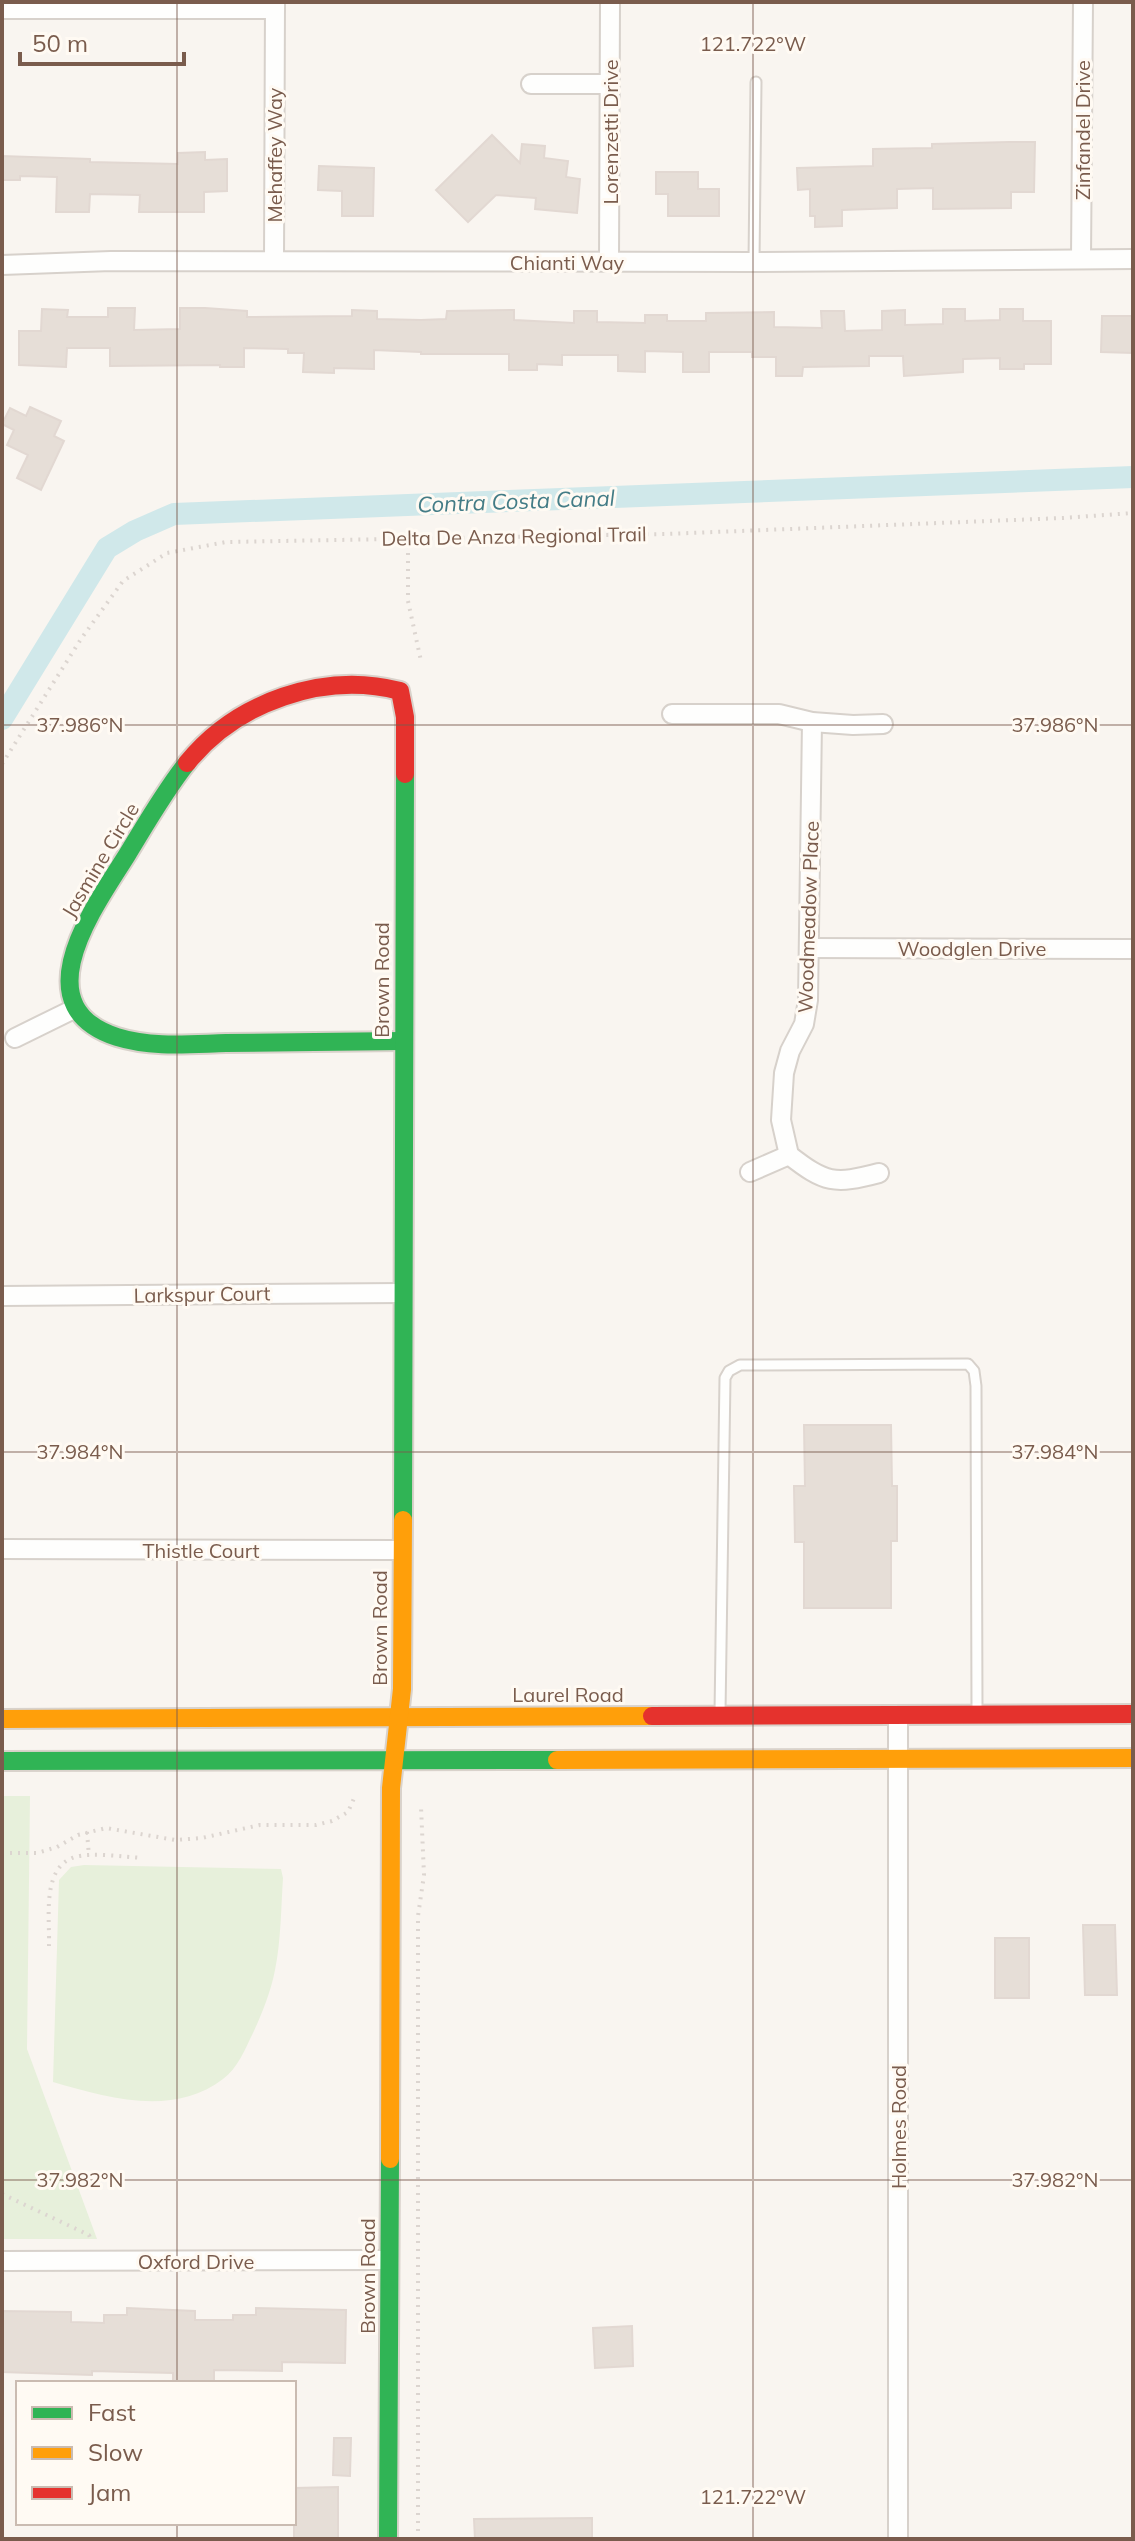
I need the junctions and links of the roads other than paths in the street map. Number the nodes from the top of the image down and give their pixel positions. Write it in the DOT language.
graph roads {
  1 [pos="610,2"];
  2 [pos="1083,2"];
  3 [pos="275,6"];
  4 [pos="2,9"];
  5 [pos="756,82"];
  6 [pos="531,84"];
  7 [pos="609,84"];
  8 [pos="1081,259"];
  9 [pos="1133,259"];
  10 [pos="274,261"];
  11 [pos="609,262"];
  12 [pos="754,262"];
  13 [pos="2,265"];
  14 [pos="672,714"];
  15 [pos="405,717"];
  16 [pos="812,722"];
  17 [pos="883,724"];
  18 [pos="810,948"];
  19 [pos="1133,949"];
  20 [pos="76,1008"];
  21 [pos="15,1038"];
  22 [pos="403,1041"];
  23 [pos="789,1155"];
  24 [pos="750,1172"];
  25 [pos="879,1173"];
  26 [pos="402,1293"];
  27 [pos="2,1296"];
  28 [pos="2,1549"];
  29 [pos="401,1550"];
  30 [pos="1133,1714"];
  31 [pos="898,1715"];
  32 [pos="977,1715"];
  33 [pos="399,1716"];
  34 [pos="720,1716"];
  35 [pos="2,1719"];
  36 [pos="1133,1758"];
  37 [pos="394,1759"];
  38 [pos="897,1759"];
  39 [pos="2,1761"];
  40 [pos="389,2260"];
  41 [pos="2,2261"];
  42 [pos="388,2539"];
  43 [pos="898,2539"];
  1 -- 7 [label="street, Lorenzetti Drive"];
  2 -- 8 [label="street, Zinfandel Drive"];
  3 -- 4 [label="street"];
  3 -- 10 [label="street, Mehaffey Way"];
  5 -- 12 [label="lane"];
  6 -- 7 [label="street"];
  7 -- 11 [label="street, Lorenzetti Drive"];
  8 -- 9 [label="street, Chianti Way"];
  8 -- 12 [label="street, Chianti Way"];
  10 -- 11 [label="street, Chianti Way"];
  10 -- 13 [label="street, Chianti Way"];
  11 -- 12 [label="street, Chianti Way"];
  14 -- 16 [label="street"];
  15 -- 20 [label="street, Jasmine Circle"];
  15 -- 22 [label="street, Brown Road"];
  16 -- 17 [label="street"];
  16 -- 18 [label="street, Woodmeadow Place"];
  18 -- 19 [label="street, Woodglen Drive"];
  18 -- 23 [label="street, Woodmeadow Place"];
  20 -- 21 [label="street"];
  20 -- 22 [label="street"];
  22 -- 26 [label="street, Brown Road"];
  23 -- 24 [label="street"];
  23 -- 25 [label="street"];
  26 -- 27 [label="street, Larkspur Court"];
  26 -- 29 [label="street, Brown Road"];
  28 -- 29 [label="street, Thistle Court"];
  29 -- 33 [label="street, Brown Road"];
  30 -- 32 [label="street, Laurel Road"];
  31 -- 32 [label="street, Laurel Road"];
  31 -- 34 [label="street, Laurel Road"];
  31 -- 38 [label="street, Holmes Road"];
  32 -- 34 [label="lane"];
  33 -- 34 [label="street, Laurel Road"];
  33 -- 35 [label="street, Laurel Road"];
  33 -- 37 [label="street, Brown Road"];
  36 -- 38 [label="street"];
  37 -- 38 [label="street"];
  37 -- 39 [label="street"];
  37 -- 40 [label="street, Brown Road"];
  38 -- 43 [label="street, Holmes Road"];
  40 -- 41 [label="street, Oxford Drive"];
  40 -- 42 [label="street, Brown Road"];
}
